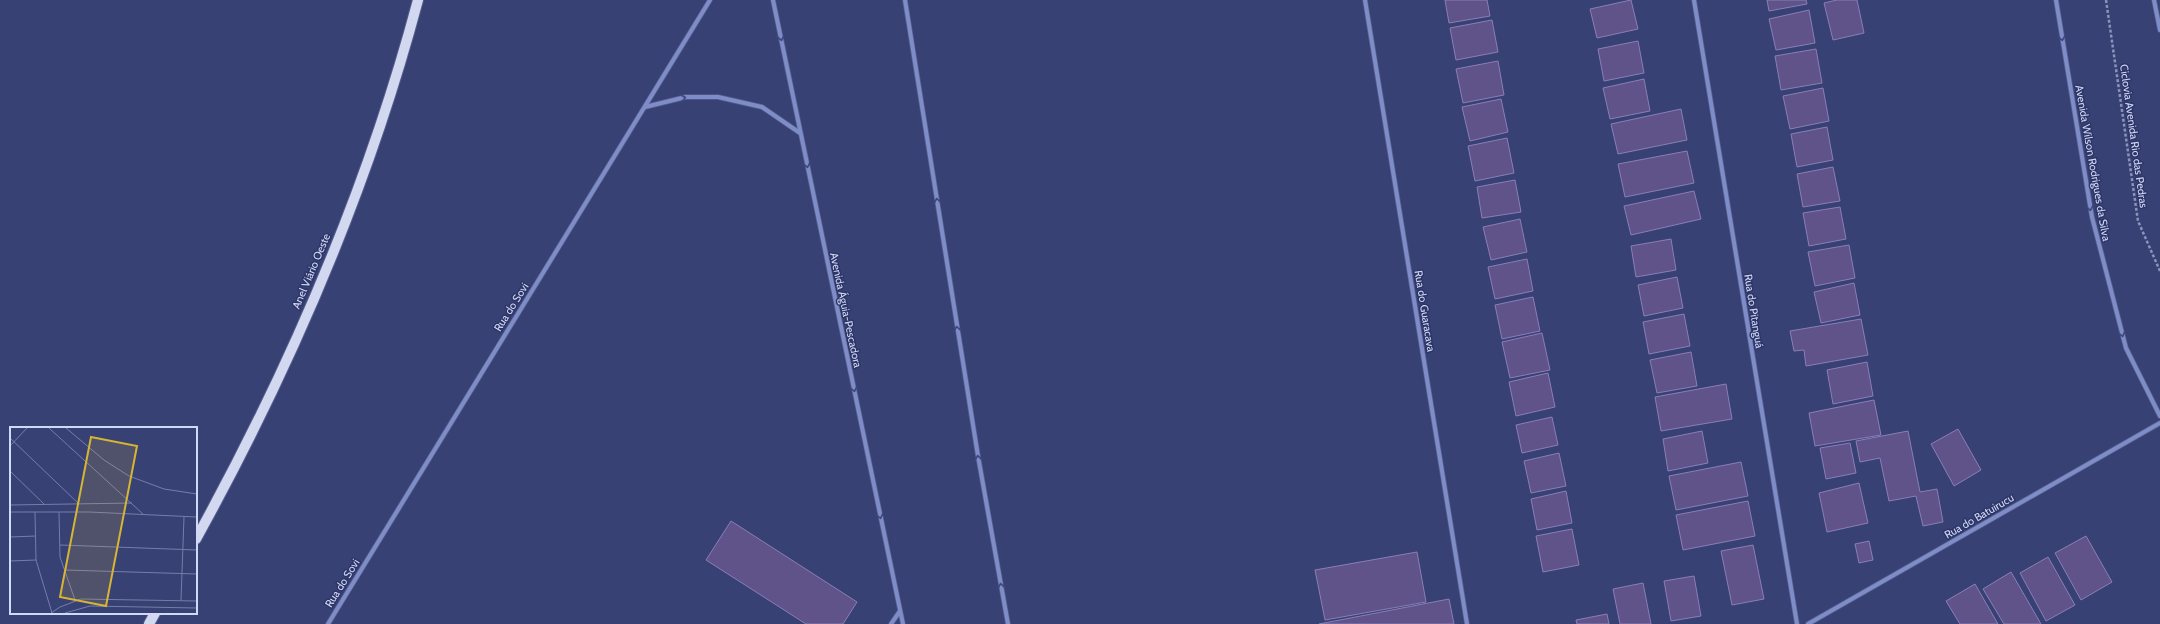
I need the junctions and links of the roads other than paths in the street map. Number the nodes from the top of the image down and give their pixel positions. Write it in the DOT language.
graph roads {
  1 [pos="418,0"];
  2 [pos="710,0"];
  3 [pos="773,0"];
  4 [pos="905,0"];
  5 [pos="1365,0"];
  6 [pos="1694,0"];
  7 [pos="2056,0"];
  8 [pos="2154,0"];
  9 [pos="2160,30"];
  10 [pos="645,107"];
  11 [pos="800,133"];
  12 [pos="2160,416"];
  13 [pos="2160,423"];
  14 [pos="197,536"];
  15 [pos="900,611"];
  16 [pos="154,614"];
  17 [pos="149,624"];
  18 [pos="328,624"];
  19 [pos="891,624"];
  20 [pos="903,624"];
  21 [pos="1008,624"];
  22 [pos="1466,624"];
  23 [pos="1797,624"];
  24 [pos="1808,624"];
  1 -- 14 [label="main road, Anel Viário Oeste"];
  2 -- 10 [label="street, Rua do Sovi"];
  3 -- 11 [label="street, Avenida Águia-Pescadora, one-way"];
  21 -- 4 [label="street, one-way"];
  5 -- 22 [label="street, Rua do Guaracava"];
  6 -- 23 [label="street, Rua do Pitanguá"];
  7 -- 12 [label="street, Avenida Wilson Rodrigues da Silva, one-way"];
  8 -- 9 [label="street"];
  10 -- 11 [label="street, one-way"];
  10 -- 18 [label="street, Rua do Sovi"];
  11 -- 15 [label="street, Avenida Águia-Pescadora, one-way"];
  13 -- 24 [label="street, Rua do Batuirucu"];
  15 -- 19 [label="street"];
  15 -- 20 [label="street, Avenida Águia-Pescadora"];
  16 -- 17 [label="main road"];
}
